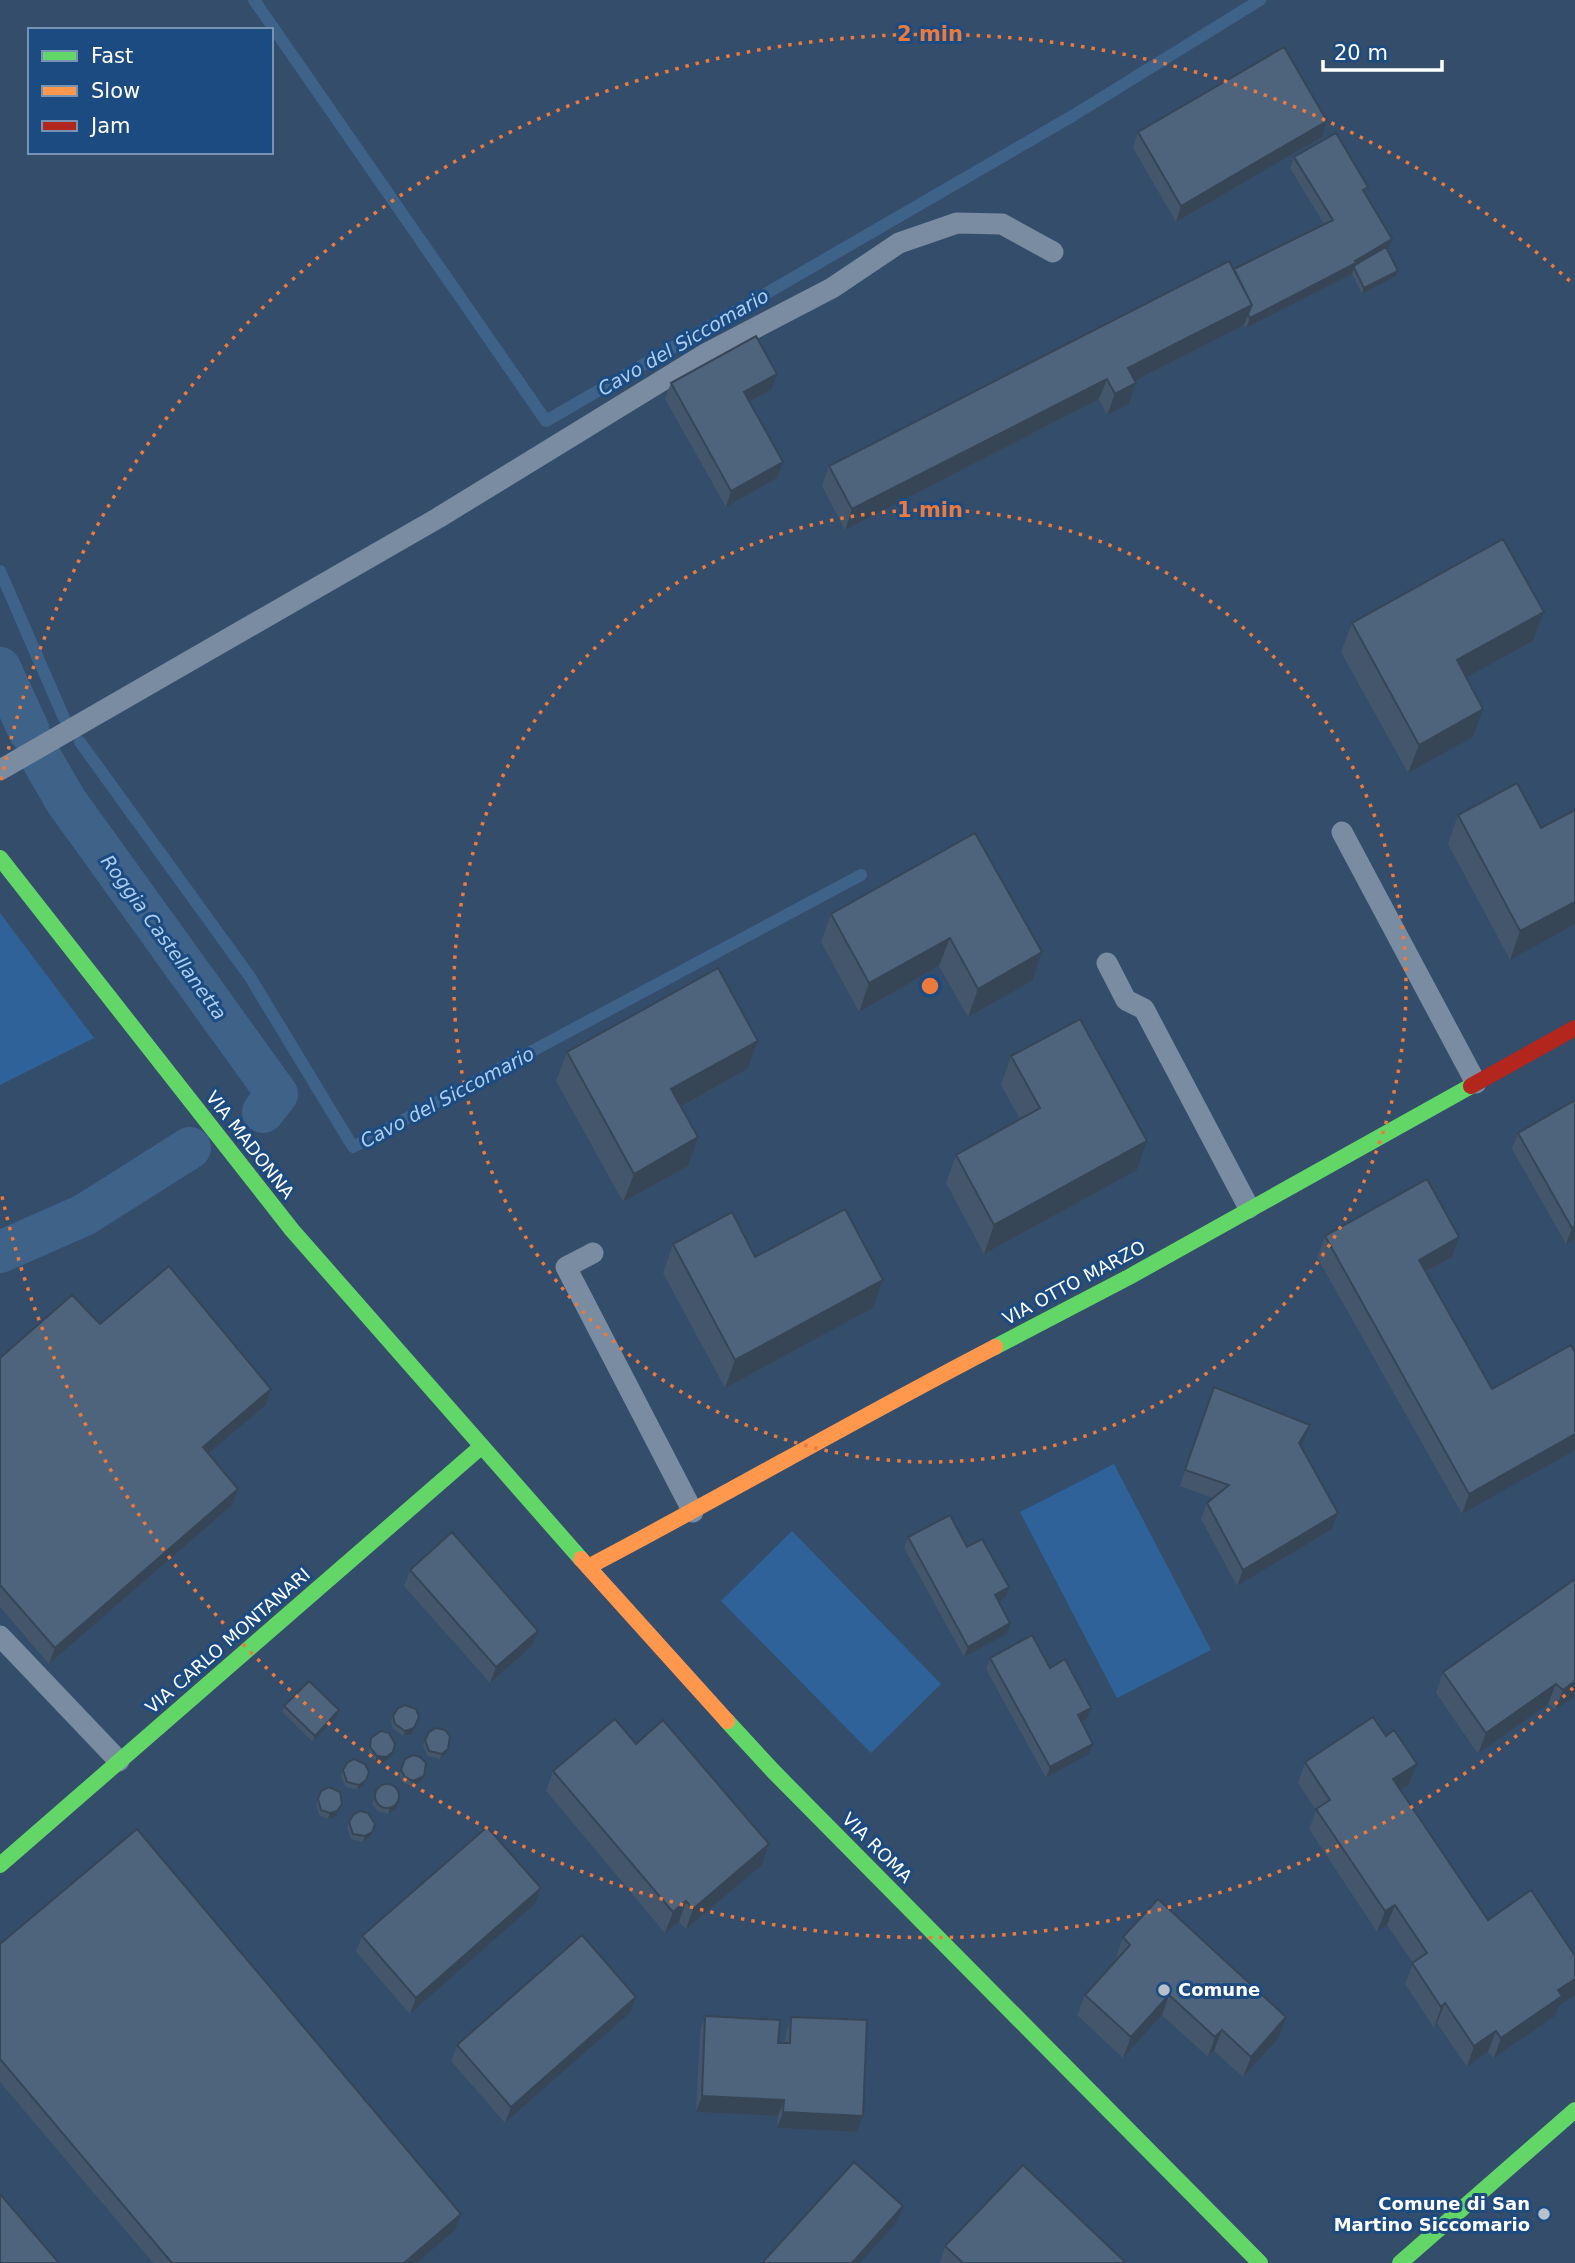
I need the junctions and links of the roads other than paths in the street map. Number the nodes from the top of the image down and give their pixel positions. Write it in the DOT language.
graph roads {
  1 [pos="1053,252"];
  2 [pos="0,770"];
  3 [pos="1342,832"];
  4 [pos="0,858"];
  5 [pos="1107,963"];
  6 [pos="1575,1028"];
  7 [pos="1476,1083"];
  8 [pos="1249,1208"];
  9 [pos="593,1253"];
  10 [pos="482,1446"];
  11 [pos="693,1512"];
  12 [pos="588,1567"];
  13 [pos="0,1636"];
  14 [pos="119,1761"];
  15 [pos="0,1865"];
  16 [pos="1575,2110"];
  17 [pos="1260,2263"];
  18 [pos="1400,2263"];
  1 -- 2 [label="lane"];
  3 -- 7 [label="lane"];
  4 -- 10 [label="street, VIA MADONNA"];
  5 -- 8 [label="lane"];
  6 -- 7 [label="street, VIA OTTO MARZO"];
  7 -- 8 [label="street, VIA OTTO MARZO"];
  8 -- 11 [label="street, VIA OTTO MARZO"];
  9 -- 11 [label="lane"];
  10 -- 12 [label="street, VIA ROMA"];
  10 -- 14 [label="street, VIA CARLO MONTANARI"];
  11 -- 12 [label="street, VIA OTTO MARZO"];
  12 -- 17 [label="street, VIA ROMA"];
  13 -- 14 [label="lane"];
  14 -- 15 [label="street, VIA CARLO MONTANARI"];
  16 -- 18 [label="street"];
}
